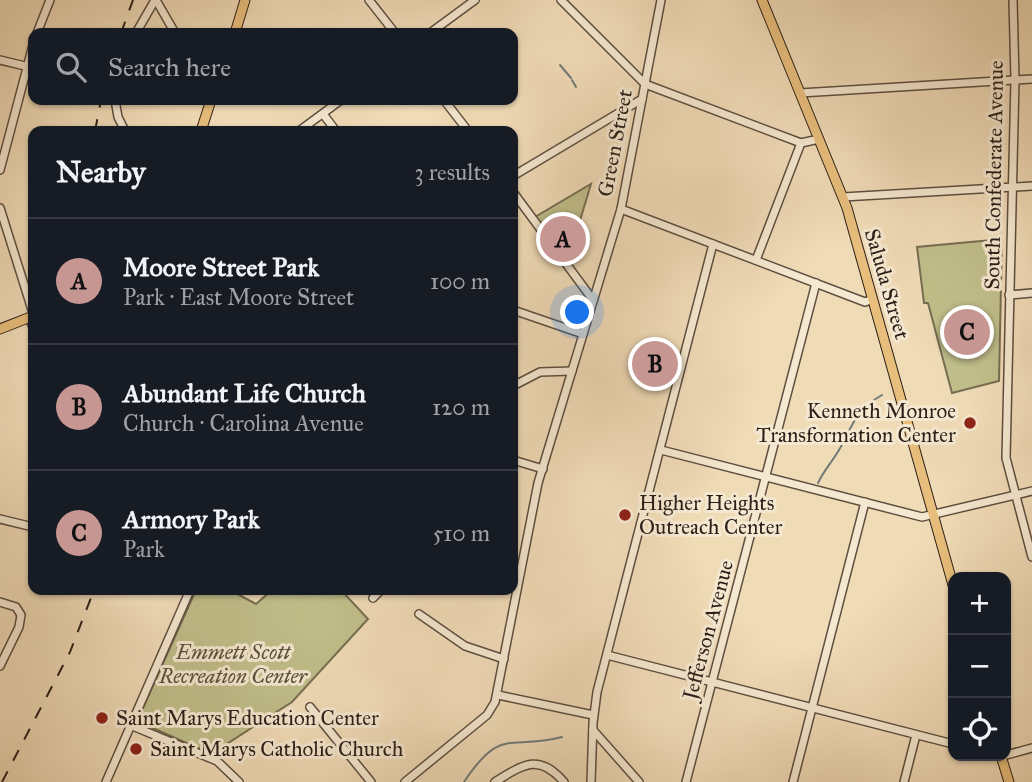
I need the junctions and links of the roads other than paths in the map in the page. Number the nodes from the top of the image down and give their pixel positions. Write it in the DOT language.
graph roads {
  1 [pos="50,0"];
  2 [pos="156,0"];
  3 [pos="245,0"];
  4 [pos="369,0"];
  5 [pos="475,0"];
  6 [pos="561,0"];
  7 [pos="661,0"];
  8 [pos="762,0"];
  9 [pos="1013,0"];
  10 [pos="39,28"];
  11 [pos="139,28"];
  12 [pos="172,28"];
  13 [pos="236,28"];
  14 [pos="391,28"];
  15 [pos="437,28"];
  16 [pos="28,58"];
  17 [pos="0,60"];
  18 [pos="25,66"];
  19 [pos="1032,79"];
  20 [pos="1015,80"];
  21 [pos="645,84"];
  22 [pos="800,93"];
  23 [pos="642,99"];
  24 [pos="116,105"];
  25 [pos="210,105"];
  26 [pos="335,105"];
  27 [pos="448,105"];
  28 [pos="323,114"];
  29 [pos="122,126"];
  30 [pos="203,126"];
  31 [pos="306,126"];
  32 [pos="332,126"];
  33 [pos="464,126"];
  34 [pos="819,139"];
  35 [pos="801,143"];
  36 [pos="0,170"];
  37 [pos="518,173"];
  38 [pos="1032,186"];
  39 [pos="1011,187"];
  40 [pos="843,197"];
  41 [pos="518,199"];
  42 [pos="0,208"];
  43 [pos="621,209"];
  44 [pos="2,229"];
  45 [pos="713,244"];
  46 [pos="756,260"];
  47 [pos="816,283"];
  48 [pos="1032,293"];
  49 [pos="1009,295"];
  50 [pos="873,299"];
  51 [pos="593,300"];
  52 [pos="28,304"];
  53 [pos="518,312"];
  54 [pos="28,318"];
  55 [pos="0,330"];
  56 [pos="583,334"];
  57 [pos="572,371"];
  58 [pos="518,383"];
  59 [pos="661,450"];
  60 [pos="518,462"];
  61 [pos="543,469"];
  62 [pos="765,477"];
  63 [pos="1032,491"];
  64 [pos="1014,493"];
  65 [pos="865,502"];
  66 [pos="934,516"];
  67 [pos="0,519"];
  68 [pos="28,526"];
  69 [pos="1032,557"];
  70 [pos="949,572"];
  71 [pos="518,583"];
  72 [pos="188,595"];
  73 [pos="376,595"];
  74 [pos="516,595"];
  75 [pos="373,598"];
  76 [pos="0,602"];
  77 [pos="419,614"];
  78 [pos="607,655"];
  79 [pos="504,659"];
  80 [pos="0,666"];
  81 [pos="712,681"];
  82 [pos="498,695"];
  83 [pos="310,707"];
  84 [pos="811,708"];
  85 [pos="593,715"];
  86 [pos="130,725"];
  87 [pos="593,729"];
  88 [pos="916,735"];
  89 [pos="948,743"];
  90 [pos="1032,748"];
  91 [pos="1011,753"];
  92 [pos="1005,761"];
  93 [pos="106,782"];
  94 [pos="239,782"];
  95 [pos="371,782"];
  96 [pos="405,782"];
  97 [pos="495,782"];
  98 [pos="564,782"];
  99 [pos="591,782"];
  100 [pos="639,782"];
  101 [pos="686,782"];
  102 [pos="793,782"];
  103 [pos="904,782"];
  104 [pos="1009,782"];
  1 -- 10 [label="street"];
  2 -- 11 [label="street"];
  2 -- 12 [label="street"];
  3 -- 13 [label="main road"];
  4 -- 14 [label="street"];
  5 -- 15 [label="street"];
  6 -- 21 [label="street"];
  7 -- 21 [label="street, Green Street"];
  8 -- 22 [label="main road, Saluda Street"];
  9 -- 20 [label="street, South Confederate Avenue"];
  16 -- 18 [label="street"];
  17 -- 18 [label="street"];
  18 -- 36 [label="street"];
  19 -- 20 [label="street"];
  20 -- 22 [label="street"];
  20 -- 39 [label="street, South Confederate Avenue"];
  21 -- 23 [label="street, Green Street"];
  21 -- 35 [label="street"];
  22 -- 34 [label="main road, Saluda Street"];
  23 -- 37 [label="street"];
  23 -- 43 [label="street, Green Street"];
  24 -- 29 [label="street"];
  25 -- 30 [label="main road"];
  26 -- 28 [label="street"];
  27 -- 33 [label="street"];
  28 -- 31 [label="street"];
  28 -- 32 [label="street"];
  34 -- 35 [label="street"];
  34 -- 40 [label="main road, Saluda Street"];
  35 -- 46 [label="street"];
  38 -- 39 [label="street"];
  39 -- 40 [label="street"];
  39 -- 49 [label="street, South Confederate Avenue"];
  40 -- 50 [label="main road, Saluda Street"];
  41 -- 51 [label="street"];
  42 -- 44 [label="street"];
  43 -- 45 [label="street"];
  43 -- 51 [label="street, Green Street"];
  44 -- 52 [label="street"];
  45 -- 46 [label="street"];
  45 -- 59 [label="street"];
  46 -- 47 [label="street"];
  47 -- 50 [label="street"];
  47 -- 62 [label="street, Jefferson Avenue"];
  48 -- 49 [label="street"];
  49 -- 64 [label="street, South Confederate Avenue"];
  50 -- 66 [label="main road, Saluda Street"];
  51 -- 56 [label="street, Green Street"];
  53 -- 56 [label="street"];
  54 -- 55 [label="main road"];
  56 -- 57 [label="street, Green Street"];
  57 -- 58 [label="street"];
  57 -- 61 [label="street, Green Street"];
  59 -- 62 [label="street"];
  59 -- 78 [label="street"];
  60 -- 61 [label="street"];
  61 -- 71 [label="street, Green Street"];
  62 -- 65 [label="street"];
  62 -- 81 [label="street, Jefferson Avenue"];
  63 -- 64 [label="street"];
  64 -- 66 [label="street"];
  64 -- 69 [label="street, South Confederate Avenue"];
  65 -- 66 [label="street"];
  65 -- 84 [label="street"];
  66 -- 70 [label="main road, Saluda Street"];
  67 -- 68 [label="street"];
  72 -- 86 [label="street"];
  73 -- 75 [label="street"];
  74 -- 79 [label="street, Green Street"];
  76 -- 80 [label="street"];
  77 -- 79 [label="street"];
  78 -- 81 [label="street"];
  78 -- 85 [label="street"];
  79 -- 82 [label="street, Green Street"];
  81 -- 84 [label="street"];
  81 -- 101 [label="street, Jefferson Avenue"];
  82 -- 85 [label="street"];
  82 -- 96 [label="street, Green Street"];
  83 -- 95 [label="street"];
  84 -- 88 [label="street"];
  84 -- 102 [label="street"];
  85 -- 87 [label="street"];
  86 -- 93 [label="street"];
  86 -- 94 [label="street"];
  87 -- 99 [label="street"];
  87 -- 100 [label="street"];
  88 -- 89 [label="street"];
  88 -- 103 [label="street"];
  90 -- 91 [label="street"];
  92 -- 104 [label="main road"];
  97 -- 98 [label="street"];
}
